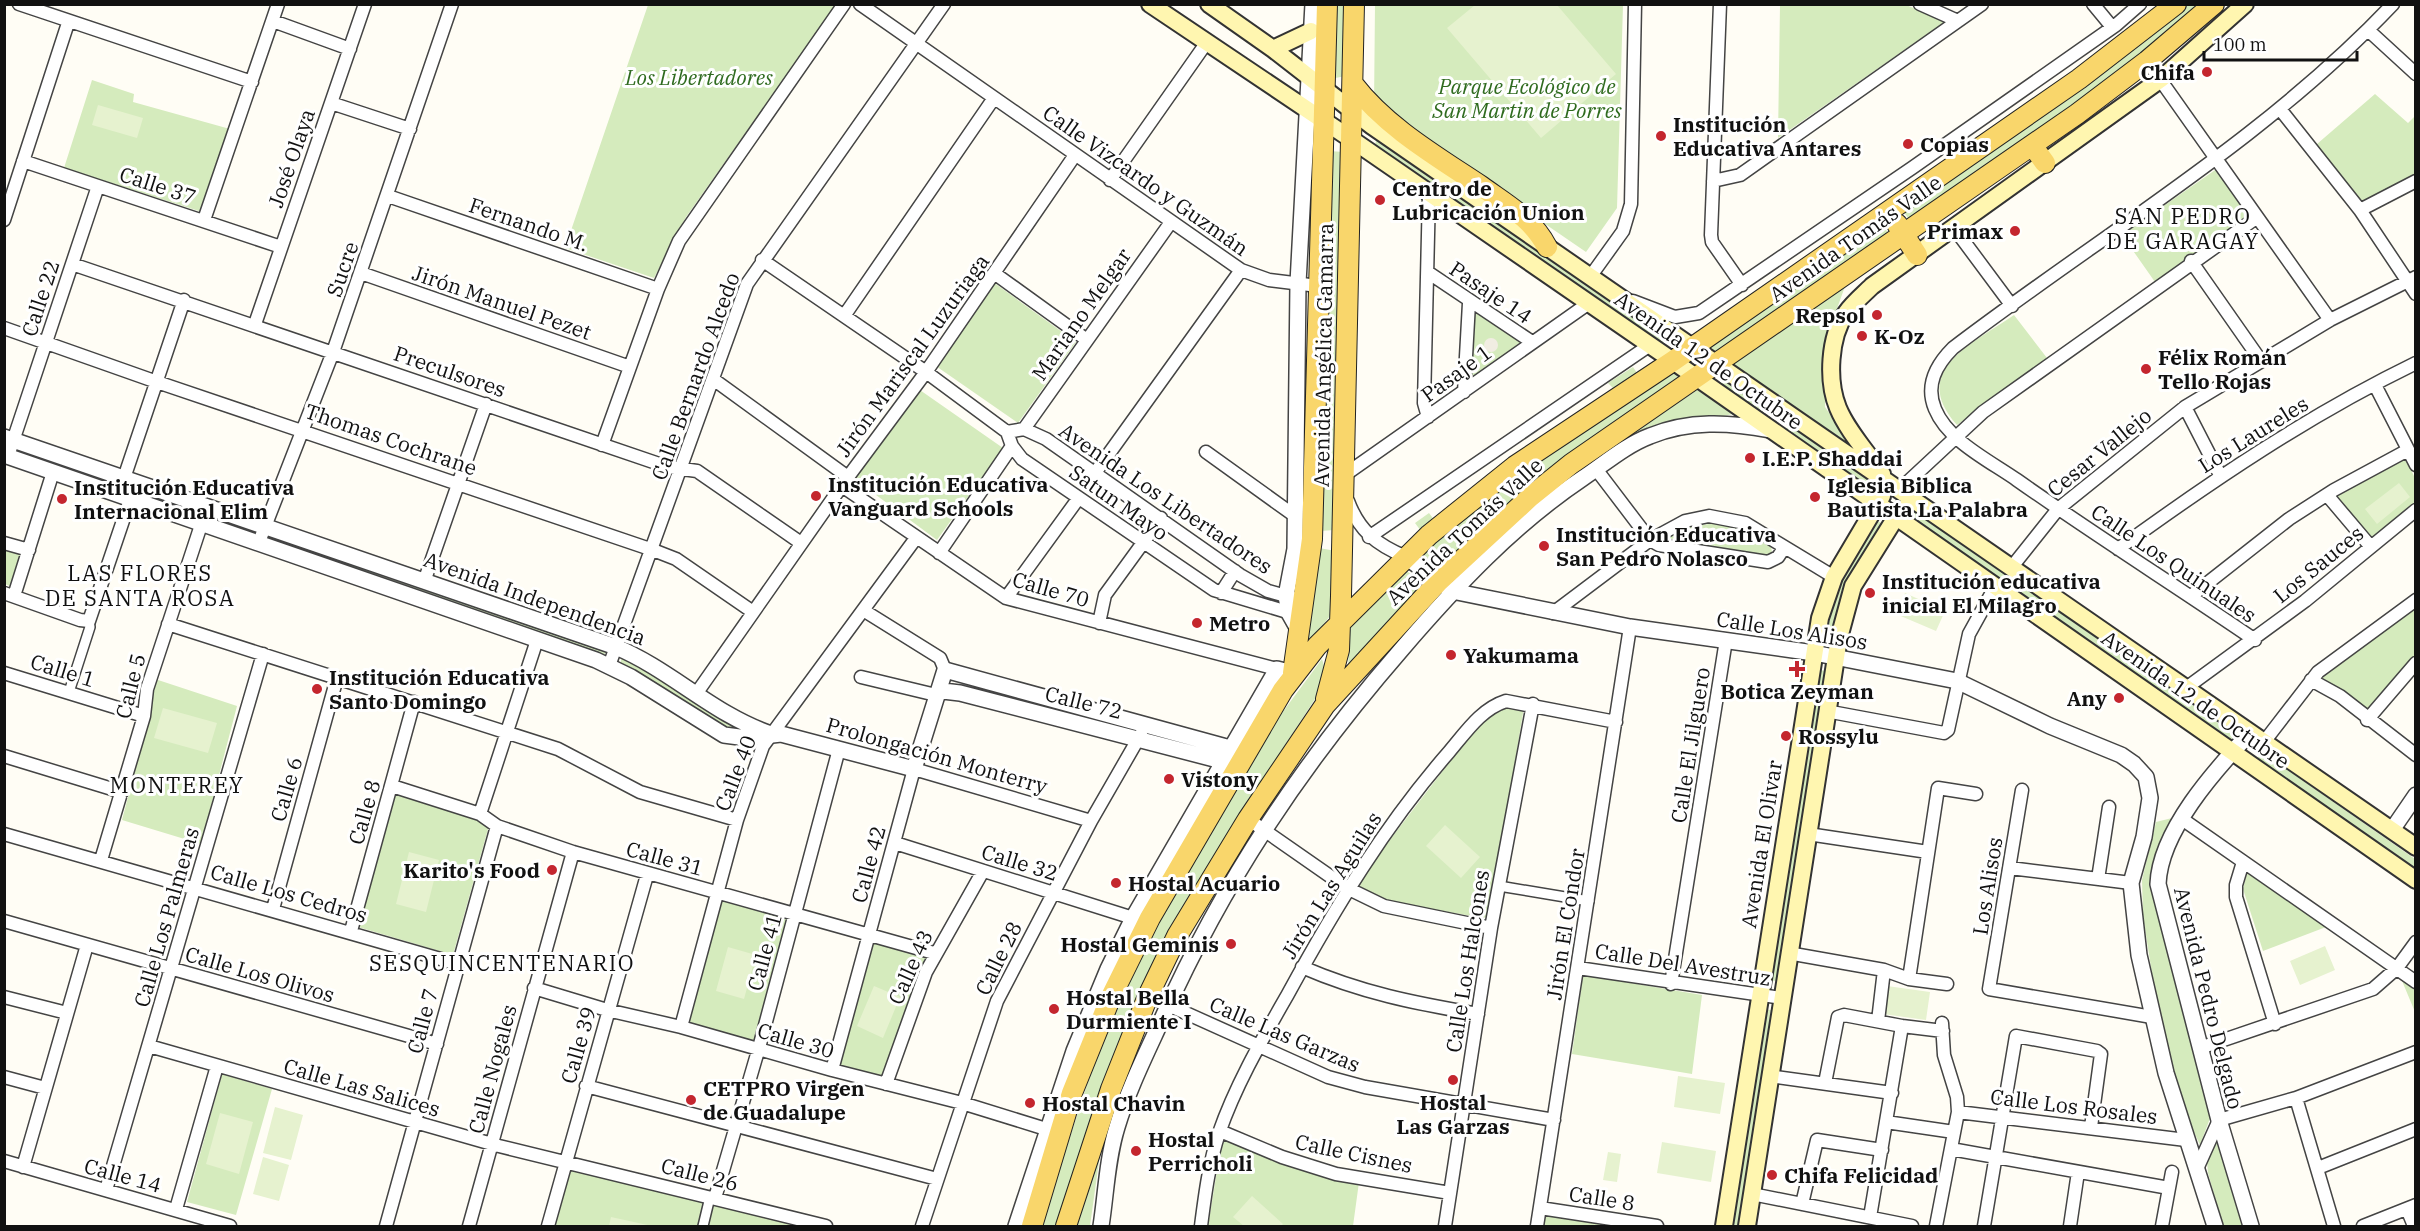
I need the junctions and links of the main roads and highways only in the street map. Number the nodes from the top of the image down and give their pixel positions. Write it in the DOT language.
graph roads {
  1 [pos="1150,4"];
  2 [pos="1209,4"];
  3 [pos="1327,4"];
  4 [pos="1354,4"];
  5 [pos="2176,4"];
  6 [pos="2214,4"];
  7 [pos="2245,4"];
  8 [pos="1311,31"];
  9 [pos="1273,49"];
  10 [pos="1353,84"];
  11 [pos="1326,91"];
  12 [pos="1352,112"];
  13 [pos="1325,122"];
  14 [pos="1351,139"];
  15 [pos="2032,145"];
  16 [pos="2045,163"];
  17 [pos="1888,212"];
  18 [pos="1903,233"];
  19 [pos="1547,247"];
  20 [pos="1917,255"];
  21 [pos="1693,348"];
  22 [pos="1674,362"];
  23 [pos="1715,364"];
  24 [pos="1696,377"];
  25 [pos="1784,412"];
  26 [pos="1770,430"];
  27 [pos="1898,491"];
  28 [pos="1876,505"];
  29 [pos="1896,518"];
  30 [pos="1339,625"];
  31 [pos="1285,671"];
  32 [pos="1325,705"];
  33 [pos="2415,847"];
  34 [pos="2415,880"];
  35 [pos="1032,1227"];
  36 [pos="1066,1227"];
  37 [pos="1724,1227"];
  38 [pos="1747,1227"];
  1 -- 13 [label="main road, Avenida 12 de Octubre"];
  2 -- 9 [label="main road, Avenida 12 de Octubre"];
  3 -- 11 [label="main road, Avenida Angélica Gamarra"];
  4 -- 10 [label="main road, Avenida Angélica Gamarra"];
  5 -- 17 [label="main road, Avenida Tomás Valle"];
  6 -- 15 [label="main road, Avenida Tomás Valle"];
  7 -- 16 [label="main road"];
  8 -- 9 [label="main road"];
  9 -- 11 [label="main road, Avenida 12 de Octubre"];
  10 -- 12 [label="main road, Avenida Angélica Gamarra"];
  10 -- 19 [label="main road"];
  11 -- 12 [label="main road, Avenida 12 de Octubre"];
  11 -- 13 [label="main road, Avenida Angélica Gamarra"];
  12 -- 14 [label="main road, Avenida Angélica Gamarra"];
  12 -- 19 [label="main road, Avenida 12 de Octubre"];
  13 -- 14 [label="main road, Avenida 12 de Octubre"];
  13 -- 31 [label="main road, Avenida Angélica Gamarra"];
  14 -- 22 [label="main road, Avenida 12 de Octubre"];
  14 -- 30 [label="main road, Avenida Angélica Gamarra"];
  15 -- 16 [label="main road"];
  15 -- 18 [label="main road, Avenida Tomás Valle"];
  16 -- 20 [label="main road"];
  17 -- 18 [label="main road"];
  17 -- 21 [label="main road, Avenida Tomás Valle"];
  18 -- 20 [label="main road"];
  18 -- 23 [label="main road, Avenida Tomás Valle"];
  19 -- 21 [label="main road, Avenida 12 de Octubre"];
  20 -- 27 [label="main road"];
  21 -- 22 [label="main road, Avenida Tomás Valle"];
  21 -- 23 [label="main road, Avenida 12 de Octubre"];
  22 -- 24 [label="main road, Avenida 12 de Octubre"];
  22 -- 30 [label="main road, Avenida Tomás Valle"];
  23 -- 24 [label="main road, Avenida Tomás Valle"];
  23 -- 25 [label="main road, Avenida 12 de Octubre"];
  24 -- 26 [label="main road, Avenida 12 de Octubre"];
  24 -- 32 [label="main road, Avenida Tomás Valle"];
  25 -- 26 [label="main road"];
  25 -- 27 [label="main road, Avenida 12 de Octubre"];
  26 -- 28 [label="main road, Avenida 12 de Octubre"];
  27 -- 28 [label="main road, Avenida El Olivar"];
  27 -- 29 [label="main road, Avenida El Olivar"];
  27 -- 33 [label="main road, Avenida 12 de Octubre"];
  28 -- 29 [label="main road, Avenida 12 de Octubre"];
  28 -- 37 [label="main road, Avenida El Olivar"];
  29 -- 34 [label="main road, Avenida 12 de Octubre"];
  29 -- 38 [label="main road, Avenida El Olivar"];
  30 -- 31 [label="main road, Avenida Tomás Valle"];
  30 -- 32 [label="main road, Avenida Angélica Gamarra"];
  31 -- 35 [label="main road, Avenida Tomás Valle"];
  32 -- 36 [label="main road, Avenida Tomás Valle"];
}
